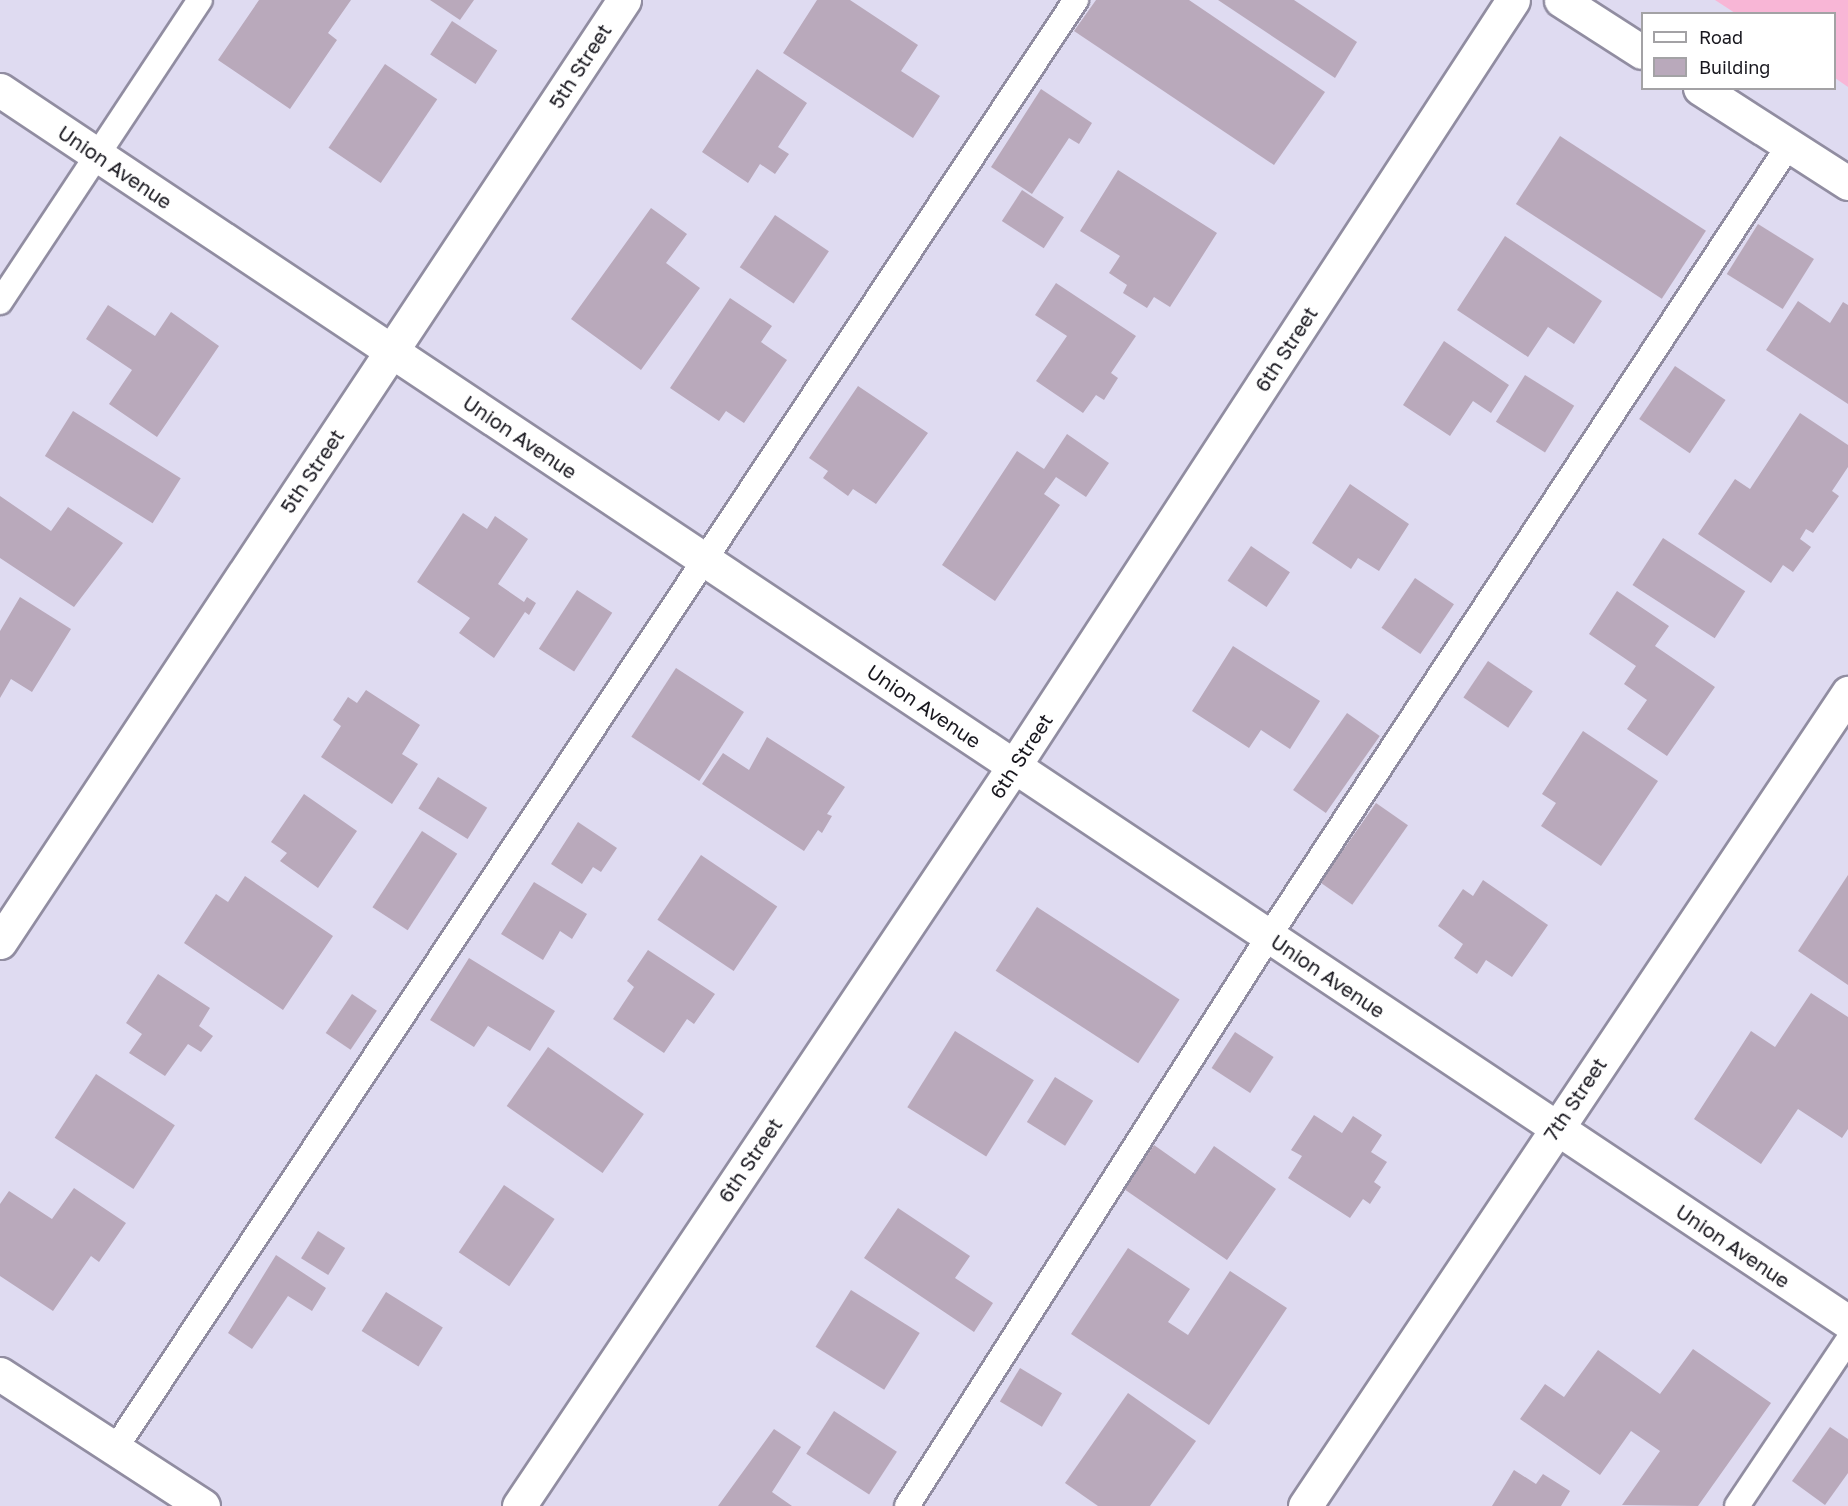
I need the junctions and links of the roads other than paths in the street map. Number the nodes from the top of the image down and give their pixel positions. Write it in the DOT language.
graph roads {
  1 [pos="200,0"];
  2 [pos="624,0"];
  3 [pos="1077,0"];
  4 [pos="1513,0"];
  5 [pos="1562,0"];
  6 [pos="1641,51"];
  7 [pos="0,90"];
  8 [pos="1703,90"];
  9 [pos="1789,145"];
  10 [pos="97,155"];
  11 [pos="1848,183"];
  12 [pos="0,302"];
  13 [pos="391,351"];
  14 [pos="706,561"];
  15 [pos="1848,693"];
  16 [pos="1014,766"];
  17 [pos="1269,936"];
  18 [pos="0,942"];
  19 [pos="1556,1128"];
  20 [pos="1848,1323"];
  21 [pos="1848,1340"];
  22 [pos="0,1374"];
  23 [pos="115,1449"];
  24 [pos="202,1506"];
  25 [pos="519,1506"];
  26 [pos="907,1506"];
  27 [pos="1305,1506"];
  28 [pos="1737,1506"];
  1 -- 10 [label="lane"];
  2 -- 13 [label="street, 5th Street"];
  3 -- 14 [label="lane"];
  4 -- 16 [label="street, 6th Street"];
  5 -- 6 [label="street"];
  7 -- 10 [label="street, Union Avenue"];
  8 -- 9 [label="street"];
  9 -- 11 [label="street"];
  9 -- 17 [label="lane"];
  10 -- 12 [label="lane"];
  10 -- 13 [label="street, Union Avenue"];
  13 -- 14 [label="street, Union Avenue"];
  13 -- 18 [label="street, 5th Street"];
  14 -- 16 [label="street, Union Avenue"];
  14 -- 23 [label="lane"];
  15 -- 19 [label="street, 7th Street"];
  16 -- 17 [label="street, Union Avenue"];
  16 -- 25 [label="street, 6th Street"];
  17 -- 19 [label="street, Union Avenue"];
  17 -- 26 [label="lane"];
  19 -- 20 [label="street, Union Avenue"];
  19 -- 27 [label="street, 7th Street"];
  21 -- 28 [label="lane"];
  22 -- 23 [label="street"];
  23 -- 24 [label="street"];
}
